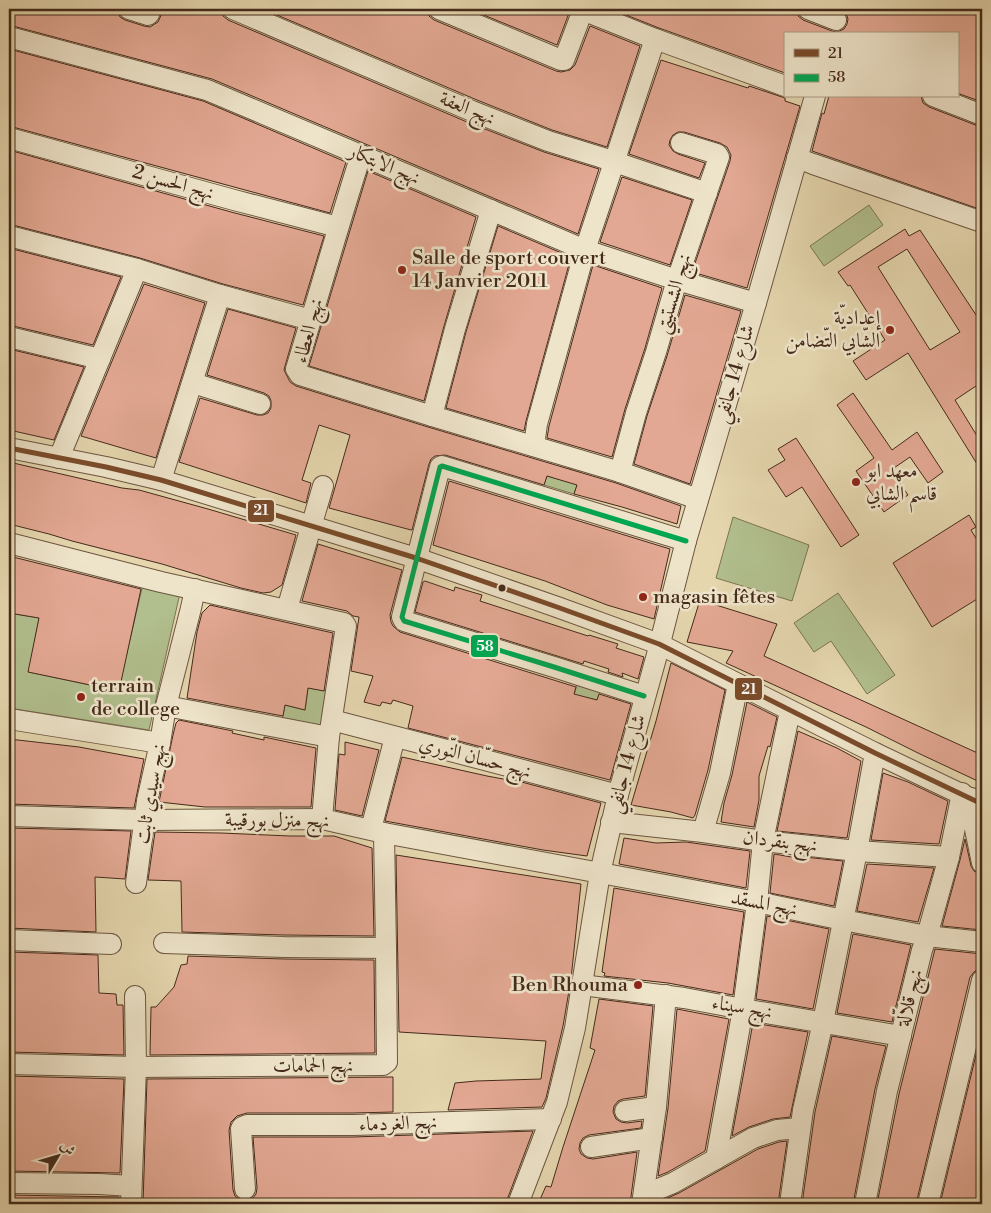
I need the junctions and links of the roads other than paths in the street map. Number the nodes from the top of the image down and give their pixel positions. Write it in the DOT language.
graph roads {
  1 [pos="129,9"];
  2 [pos="151,9"];
  3 [pos="233,9"];
  4 [pos="439,9"];
  5 [pos="582,9"];
  6 [pos="808,9"];
  7 [pos="836,21"];
  8 [pos="9,37"];
  9 [pos="655,39"];
  10 [pos="784,86"];
  11 [pos="813,98"];
  12 [pos="938,98"];
  13 [pos="982,114"];
  14 [pos="9,138"];
  15 [pos="681,143"];
  16 [pos="361,155"];
  17 [pos="797,158"];
  18 [pos="614,162"];
  19 [pos="707,193"];
  20 [pos="491,210"];
  21 [pos="982,222"];
  22 [pos="338,227"];
  23 [pos="9,236"];
  24 [pos="585,250"];
  25 [pos="137,269"];
  26 [pos="677,280"];
  27 [pos="220,295"];
  28 [pos="756,303"];
  29 [pos="311,320"];
  30 [pos="9,338"];
  31 [pos="100,359"];
  32 [pos="193,382"];
  33 [pos="260,404"];
  34 [pos="432,416"];
  35 [pos="534,446"];
  36 [pos="9,448"];
  37 [pos="59,458"];
  38 [pos="620,472"];
  39 [pos="161,480"];
  40 [pos="323,486"];
  41 [pos="698,499"];
  42 [pos="312,526"];
  43 [pos="686,541"];
  44 [pos="9,543"];
  45 [pos="416,558"];
  46 [pos="195,590"];
  47 [pos="287,609"];
  48 [pos="659,644"];
  49 [pos="738,684"];
  50 [pos="644,696"];
  51 [pos="166,706"];
  52 [pos="790,711"];
  53 [pos="9,719"];
  54 [pos="330,729"];
  55 [pos="395,738"];
  56 [pos="160,744"];
  57 [pos="875,753"];
  58 [pos="618,795"];
  59 [pos="972,798"];
  60 [pos="9,816"];
  61 [pos="322,819"];
  62 [pos="144,820"];
  63 [pos="611,822"];
  64 [pos="378,831"];
  65 [pos="703,832"];
  66 [pos="763,841"];
  67 [pos="857,851"];
  68 [pos="949,857"];
  69 [pos="982,863"];
  70 [pos="600,873"];
  71 [pos="136,883"];
  72 [pos="758,902"];
  73 [pos="842,920"];
  74 [pos="927,936"];
  75 [pos="9,940"];
  76 [pos="982,942"];
  77 [pos="164,943"];
  78 [pos="111,944"];
  79 [pos="386,948"];
  80 [pos="982,980"];
  81 [pos="582,985"];
  82 [pos="666,995"];
  83 [pos="135,996"];
  84 [pos="743,1009"];
  85 [pos="823,1022"];
  86 [pos="901,1036"];
  87 [pos="9,1064"];
  88 [pos="136,1067"];
  89 [pos="656,1107"];
  90 [pos="625,1111"];
  91 [pos="551,1119"];
  92 [pos="800,1128"];
  93 [pos="652,1138"];
  94 [pos="591,1147"];
  95 [pos="716,1159"];
  96 [pos="9,1183"];
  97 [pos="245,1189"];
  98 [pos="131,1195"];
  99 [pos="643,1200"];
  100 [pos="518,1204"];
  101 [pos="790,1204"];
  102 [pos="866,1204"];
  103 [pos="928,1204"];
  1 -- 2 [label="street"];
  3 -- 18 [label="street, نهج العفة"];
  4 -- 5 [label="street"];
  5 -- 9 [label="street"];
  6 -- 7 [label="street"];
  8 -- 16 [label="street, نهج الابتكار"];
  9 -- 10 [label="street"];
  9 -- 18 [label="street"];
  11 -- 17 [label="street, شارع 14 جانفي"];
  12 -- 13 [label="street"];
  14 -- 22 [label="street, نهج الحسن 2"];
  15 -- 19 [label="street, نهج الشستيتي"];
  16 -- 20 [label="street, نهج الابتكار"];
  16 -- 22 [label="street, نهج العطاء"];
  17 -- 21 [label="street"];
  17 -- 28 [label="street, شارع 14 جانفي"];
  18 -- 19 [label="street, نهج العفة"];
  18 -- 24 [label="street"];
  19 -- 26 [label="street, نهج الشستيتي"];
  20 -- 24 [label="street, نهج الابتكار"];
  20 -- 34 [label="street"];
  22 -- 29 [label="street, نهج العطاء"];
  23 -- 25 [label="street"];
  24 -- 26 [label="street, نهج الابتكار"];
  24 -- 35 [label="street"];
  25 -- 27 [label="street"];
  25 -- 31 [label="street"];
  26 -- 28 [label="street, نهج الابتكار"];
  26 -- 38 [label="street, نهج الشستيتي"];
  27 -- 29 [label="street"];
  27 -- 32 [label="street"];
  28 -- 41 [label="street, شارع 14 جانفي"];
  29 -- 34 [label="street, نهج العطاء"];
  30 -- 31 [label="street"];
  31 -- 37 [label="street"];
  32 -- 33 [label="street"];
  32 -- 39 [label="street"];
  34 -- 35 [label="street"];
  35 -- 38 [label="street"];
  36 -- 37 [label="street"];
  37 -- 39 [label="street"];
  38 -- 41 [label="street"];
  39 -- 42 [label="street"];
  40 -- 42 [label="street"];
  41 -- 43 [label="street, شارع 14 جانفي"];
  42 -- 45 [label="street"];
  42 -- 47 [label="street"];
  43 -- 45 [label="street"];
  43 -- 48 [label="street, شارع 14 جانفي"];
  44 -- 46 [label="street"];
  45 -- 48 [label="street"];
  45 -- 50 [label="street"];
  46 -- 47 [label="street"];
  46 -- 51 [label="street, نهج سيدي ثابت"];
  47 -- 54 [label="street"];
  48 -- 49 [label="street"];
  48 -- 50 [label="street, شارع 14 جانفي"];
  49 -- 52 [label="street"];
  49 -- 65 [label="street"];
  50 -- 58 [label="street, شارع 14 جانفي"];
  51 -- 54 [label="street, نهج حسّان النّوري"];
  51 -- 56 [label="street, نهج سيدي ثابت"];
  52 -- 57 [label="street"];
  52 -- 66 [label="street"];
  53 -- 56 [label="street"];
  54 -- 55 [label="street, نهج حسّان النّوري"];
  54 -- 61 [label="street"];
  55 -- 58 [label="street, نهج حسّان النّوري"];
  55 -- 64 [label="street, نهج الحمامات"];
  56 -- 62 [label="street, نهج سيدي ثابت"];
  57 -- 59 [label="street"];
  57 -- 67 [label="street"];
  58 -- 63 [label="street, شارع 14 جانفي"];
  59 -- 68 [label="street, نهج قلاّلة"];
  59 -- 69 [label="street"];
  60 -- 62 [label="street, نهج منزل بورقيبة"];
  61 -- 62 [label="street, نهج منزل بورقيبة"];
  61 -- 64 [label="street, نهج منزل بورقيبة"];
  62 -- 71 [label="street, نهج سيدي ثابت"];
  63 -- 65 [label="street, نهج بنقردان"];
  63 -- 70 [label="street, شارع 14 جانفي"];
  64 -- 70 [label="street, نهج منزل بورقيبة"];
  64 -- 79 [label="street, نهج الحمامات"];
  65 -- 66 [label="street, نهج بنقردان"];
  66 -- 67 [label="street, نهج بنقردان"];
  66 -- 72 [label="street"];
  67 -- 68 [label="street, نهج بنقردان"];
  67 -- 73 [label="street"];
  68 -- 74 [label="street, نهج قلاّلة"];
  70 -- 72 [label="street, نهج المسقد"];
  70 -- 81 [label="street, شارع 14 جانفي"];
  72 -- 73 [label="street, نهج المسقد"];
  72 -- 84 [label="street"];
  73 -- 74 [label="street, نهج المسقد"];
  73 -- 85 [label="street"];
  74 -- 76 [label="street, نهج المسقد"];
  74 -- 86 [label="street, نهج قلاّلة"];
  75 -- 78 [label="street"];
  77 -- 79 [label="street"];
  79 -- 88 [label="street, نهج الحمامات"];
  80 -- 103 [label="street"];
  81 -- 82 [label="street, نهج سيناء"];
  81 -- 91 [label="street, شارع 14 جانفي"];
  82 -- 84 [label="street, نهج سيناء"];
  82 -- 89 [label="street"];
  83 -- 88 [label="street"];
  84 -- 85 [label="street, نهج سيناء"];
  84 -- 95 [label="street"];
  85 -- 86 [label="street, نهج سيناء"];
  85 -- 92 [label="street"];
  86 -- 102 [label="street, نهج قلاّلة"];
  87 -- 88 [label="street, نهج الحمامات"];
  88 -- 98 [label="street"];
  89 -- 90 [label="street"];
  89 -- 93 [label="street"];
  91 -- 97 [label="street, نهج الغردماء"];
  91 -- 100 [label="street, شارع 14 جانفي"];
  92 -- 95 [label="street"];
  92 -- 101 [label="street"];
  93 -- 94 [label="street"];
  93 -- 99 [label="street"];
  95 -- 99 [label="street"];
  96 -- 98 [label="street"];
}
